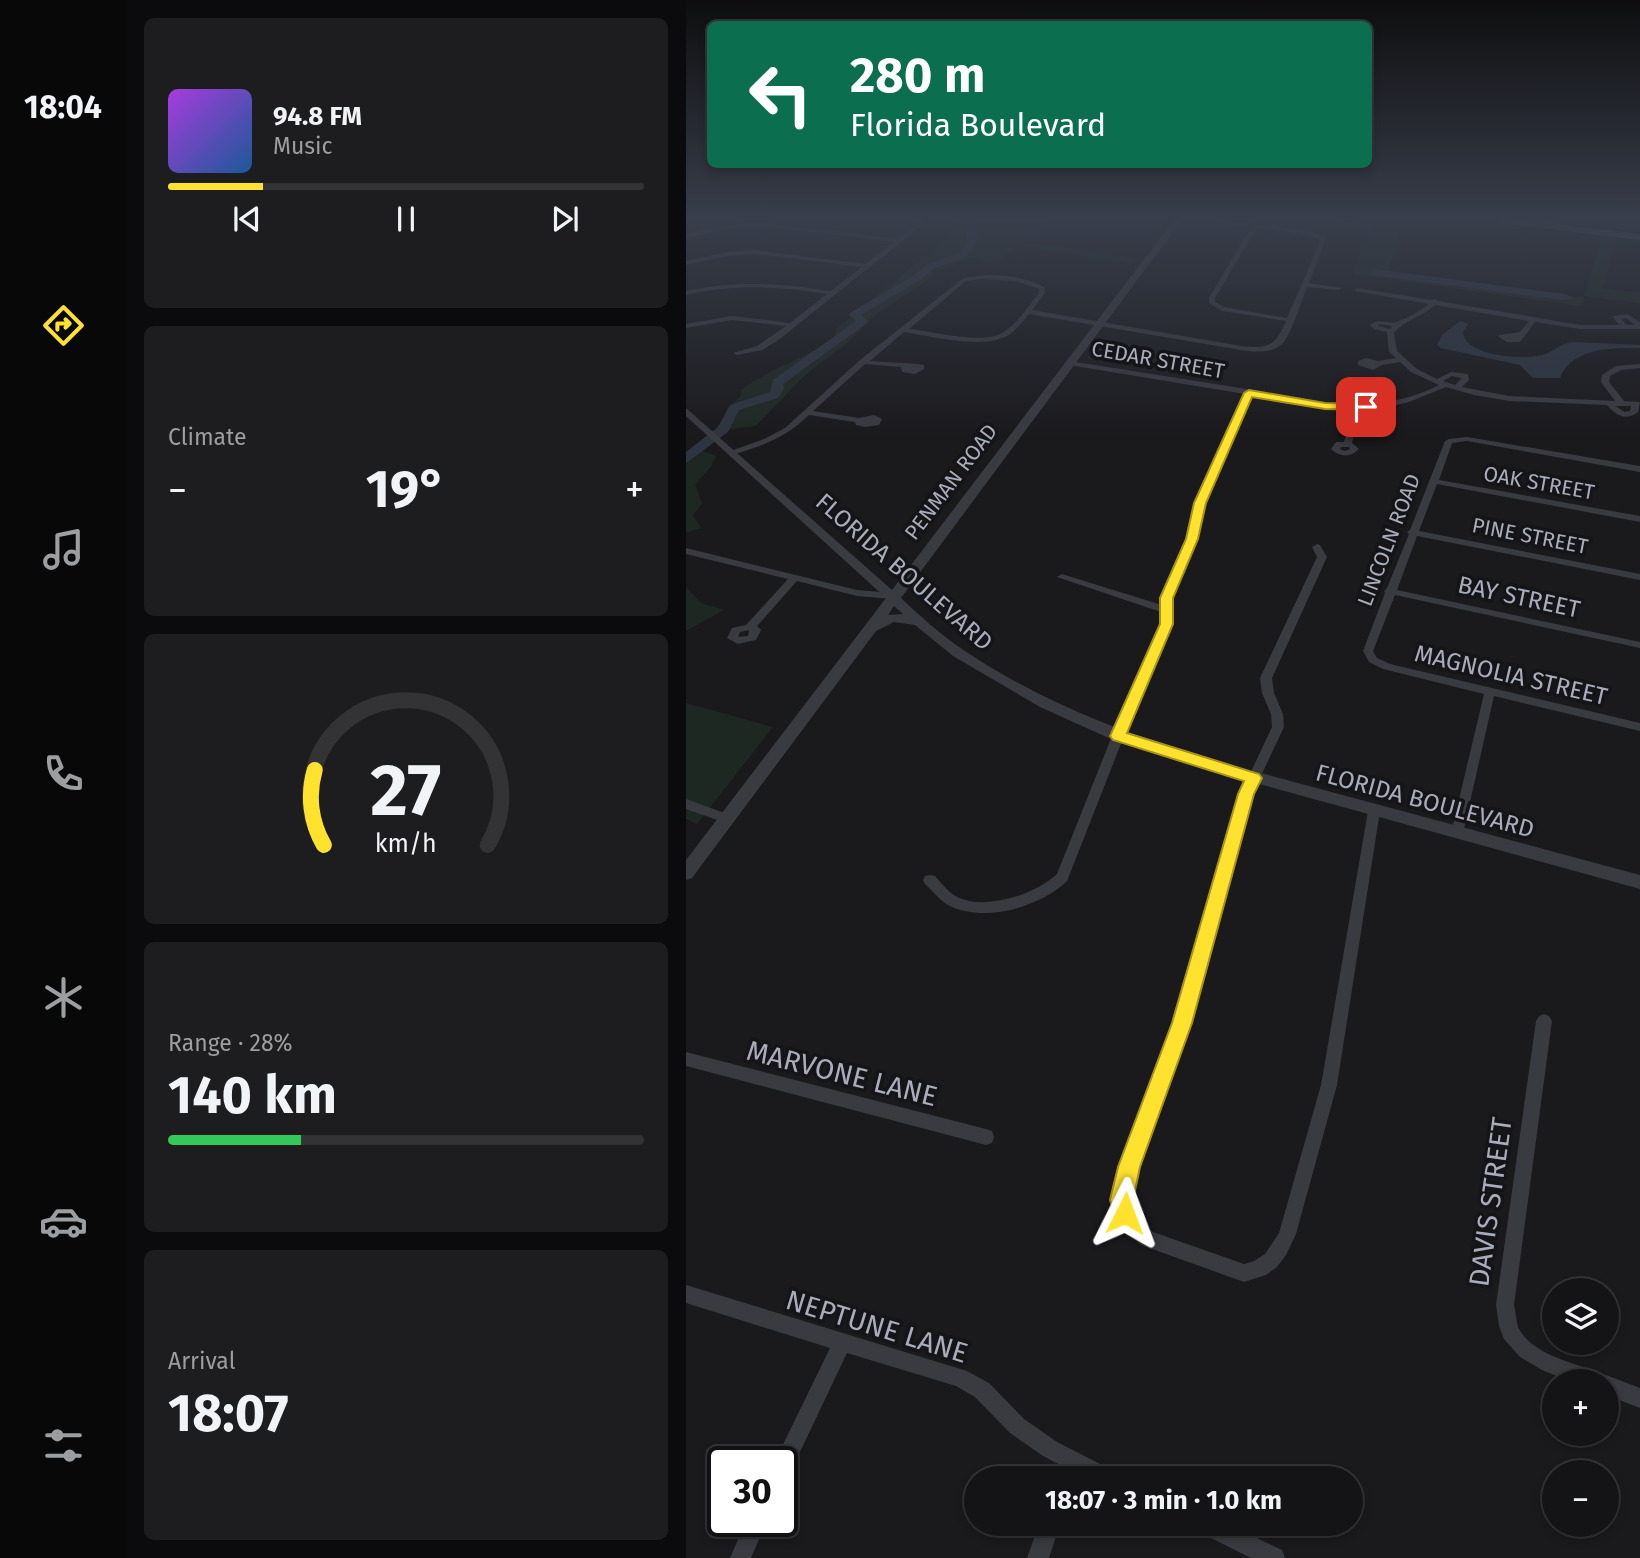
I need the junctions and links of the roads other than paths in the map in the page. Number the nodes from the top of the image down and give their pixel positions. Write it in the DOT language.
graph roads {
  1 [pos="831,293"];
  2 [pos="949,293"];
  3 [pos="1042,293"];
  4 [pos="1123,293"];
  5 [pos="1215,293"];
  6 [pos="1302,293"];
  7 [pos="1375,293"];
  8 [pos="1435,302"];
  9 [pos="1026,312"];
  10 [pos="1534,319"];
  11 [pos="1290,320"];
  12 [pos="1099,324"];
  13 [pos="686,326"];
  14 [pos="791,326"];
  15 [pos="1640,326"];
  16 [pos="1626,328"];
  17 [pos="904,330"];
  18 [pos="1521,334"];
  19 [pos="737,353"];
  20 [pos="1399,360"];
  21 [pos="863,362"];
  22 [pos="1069,363"];
  23 [pos="1378,363"];
  24 [pos="1640,366"];
  25 [pos="905,367"];
  26 [pos="1443,383"];
  27 [pos="1457,387"];
  28 [pos="1249,393"];
  29 [pos="1609,403"];
  30 [pos="1621,404"];
  31 [pos="1638,404"];
  32 [pos="1353,408"];
  33 [pos="686,411"];
  34 [pos="809,413"];
  35 [pos="859,420"];
  36 [pos="1348,444"];
  37 [pos="732,452"];
  38 [pos="1640,469"];
  39 [pos="1433,481"];
  40 [pos="1640,519"];
  41 [pos="1412,532"];
  42 [pos="1317,547"];
  43 [pos="686,551"];
  44 [pos="1062,577"];
  45 [pos="1640,577"];
  46 [pos="794,578"];
  47 [pos="1389,591"];
  48 [pos="893,596"];
  49 [pos="1166,610"];
  50 [pos="921,623"];
  51 [pos="750,627"];
  52 [pos="864,634"];
  53 [pos="1640,645"];
  54 [pos="1373,660"];
  55 [pos="1490,691"];
  56 [pos="1640,727"];
  57 [pos="1118,736"];
  58 [pos="1254,778"];
  59 [pos="686,804"];
  60 [pos="1374,811"];
  61 [pos="726,818"];
  62 [pos="1457,833"];
  63 [pos="686,873"];
  64 [pos="930,880"];
  65 [pos="1640,882"];
  66 [pos="1544,1021"];
  67 [pos="686,1059"];
  68 [pos="986,1136"];
  69 [pos="686,1293"];
  70 [pos="842,1343"];
  71 [pos="1565,1369"];
  72 [pos="1619,1390"];
  73 [pos="1640,1398"];
  74 [pos="793,1446"];
  75 [pos="1065,1466"];
  76 [pos="1046,1536"];
  77 [pos="1229,1536"];
  78 [pos="749,1537"];
  79 [pos="740,1557"];
  80 [pos="1038,1558"];
  81 [pos="1274,1558"];
  1 -- 14 [label="street"];
  2 -- 17 [label="street"];
  3 -- 9 [label="street"];
  4 -- 12 [label="street, PENMAN ROAD"];
  5 -- 11 [label="street"];
  6 -- 11 [label="street"];
  7 -- 8 [label="street"];
  8 -- 10 [label="street"];
  8 -- 20 [label="street"];
  9 -- 12 [label="street"];
  9 -- 17 [label="street"];
  10 -- 16 [label="street"];
  10 -- 18 [label="street"];
  11 -- 12 [label="street"];
  12 -- 22 [label="street, PENMAN ROAD"];
  13 -- 14 [label="street"];
  14 -- 19 [label="street"];
  15 -- 16 [label="street"];
  15 -- 16 [label="street"];
  17 -- 21 [label="street"];
  20 -- 23 [label="street"];
  20 -- 26 [label="street"];
  21 -- 25 [label="street"];
  21 -- 34 [label="street"];
  22 -- 28 [label="street, CEDAR STREET"];
  22 -- 48 [label="street, PENMAN ROAD"];
  24 -- 30 [label="street"];
  26 -- 27 [label="street"];
  26 -- 27 [label="street"];
  26 -- 32 [label="street, CEDAR STREET"];
  27 -- 29 [label="street"];
  28 -- 32 [label="street, CEDAR STREET"];
  28 -- 49 [label="street"];
  29 -- 30 [label="street"];
  29 -- 31 [label="street"];
  30 -- 31 [label="street"];
  32 -- 36 [label="street"];
  33 -- 37 [label="street, FLORIDA BOULEVARD"];
  34 -- 35 [label="street"];
  34 -- 37 [label="street"];
  37 -- 48 [label="street, FLORIDA BOULEVARD"];
  38 -- 39 [label="street, LINCOLN ROAD"];
  39 -- 40 [label="street, OAK STREET"];
  39 -- 41 [label="street, LINCOLN ROAD"];
  41 -- 45 [label="street, PINE STREET"];
  41 -- 47 [label="street, LINCOLN ROAD"];
  42 -- 58 [label="street"];
  43 -- 46 [label="street"];
  44 -- 49 [label="street"];
  46 -- 48 [label="street"];
  46 -- 51 [label="street"];
  47 -- 53 [label="street, BAY STREET"];
  47 -- 54 [label="street, LINCOLN ROAD"];
  48 -- 50 [label="street, FLORIDA BOULEVARD"];
  48 -- 52 [label="street, PENMAN ROAD"];
  49 -- 57 [label="street"];
  50 -- 52 [label="street"];
  50 -- 57 [label="street, FLORIDA BOULEVARD"];
  52 -- 61 [label="street, PENMAN ROAD"];
  54 -- 55 [label="street, MAGNOLIA STREET"];
  55 -- 56 [label="street, MAGNOLIA STREET"];
  55 -- 62 [label="street"];
  57 -- 58 [label="street, FLORIDA BOULEVARD"];
  57 -- 64 [label="street"];
  58 -- 60 [label="street, FLORIDA BOULEVARD"];
  58 -- 60 [label="street"];
  59 -- 61 [label="street"];
  60 -- 62 [label="street, FLORIDA BOULEVARD"];
  61 -- 63 [label="street, PENMAN ROAD"];
  62 -- 65 [label="street, FLORIDA BOULEVARD"];
  66 -- 71 [label="street, DAVIS STREET"];
  67 -- 68 [label="street, MARVONE LANE"];
  69 -- 70 [label="street, NEPTUNE LANE"];
  70 -- 74 [label="street"];
  70 -- 75 [label="street, NEPTUNE LANE"];
  72 -- 73 [label="street"];
  76 -- 80 [label="street"];
  77 -- 81 [label="street"];
  78 -- 79 [label="street"];
}
